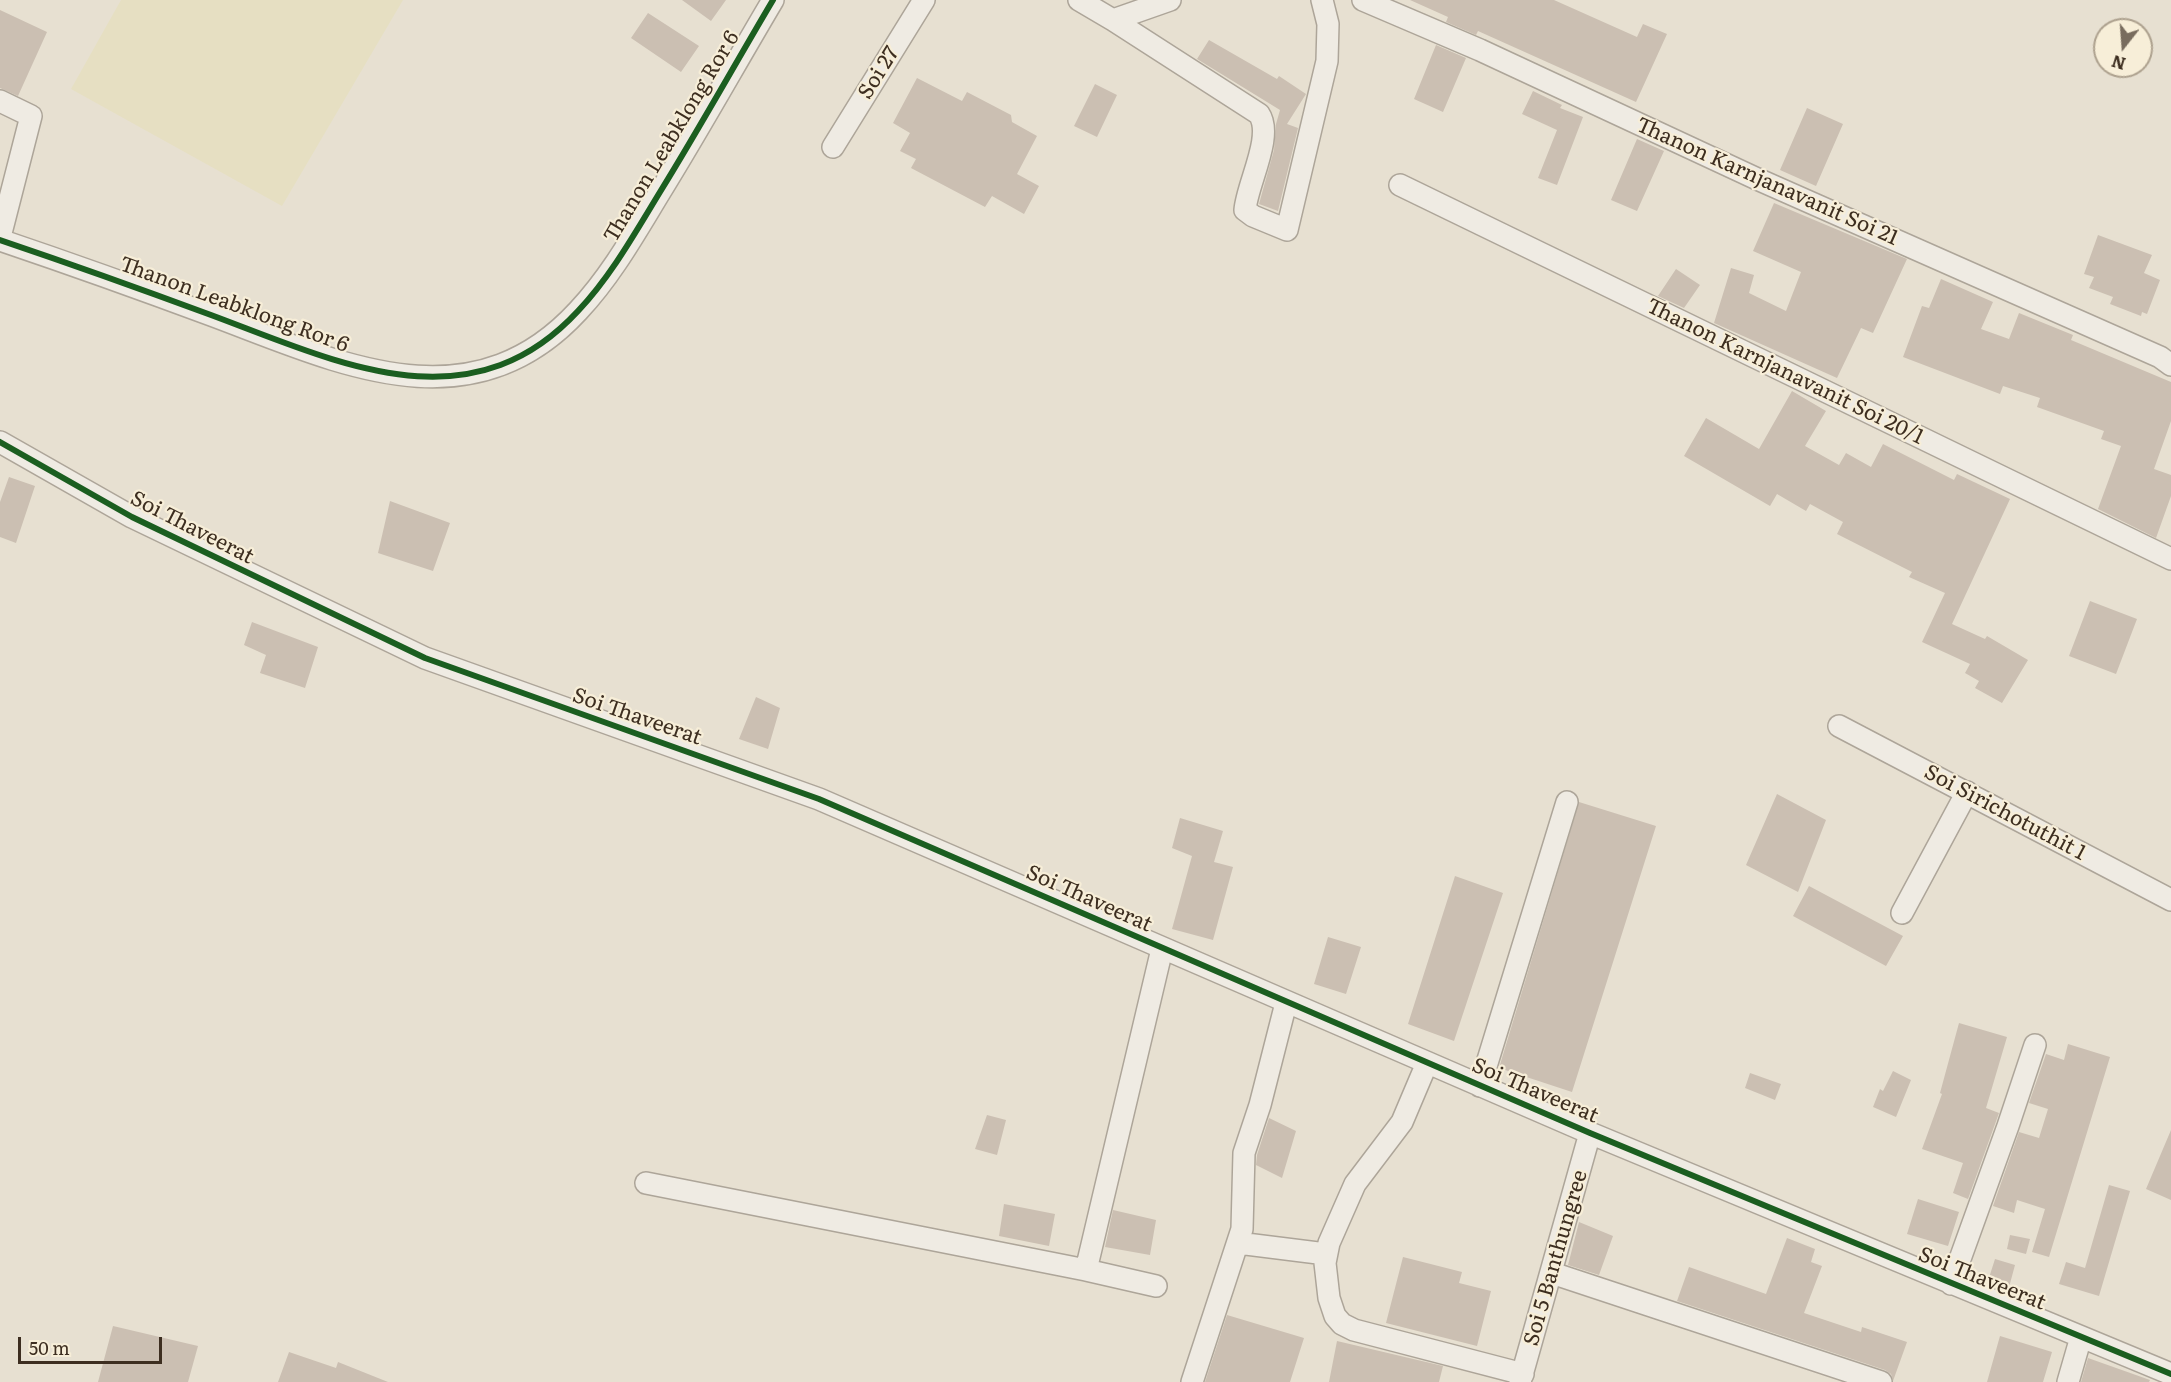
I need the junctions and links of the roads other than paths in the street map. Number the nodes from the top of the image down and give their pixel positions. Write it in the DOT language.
graph roads {
  1 [pos="773,0"];
  2 [pos="924,0"];
  3 [pos="1079,0"];
  4 [pos="1170,0"];
  5 [pos="1322,0"];
  6 [pos="1363,0"];
  7 [pos="1113,20"];
  8 [pos="0,101"];
  9 [pos="834,147"];
  10 [pos="1400,184"];
  11 [pos="0,239"];
  12 [pos="2171,364"];
  13 [pos="0,442"];
  14 [pos="2171,558"];
  15 [pos="1839,726"];
  16 [pos="1967,792"];
  17 [pos="1568,802"];
  18 [pos="2171,900"];
  19 [pos="1902,913"];
  20 [pos="1162,949"];
  21 [pos="1286,1003"];
  22 [pos="2035,1045"];
  23 [pos="1427,1063"];
  24 [pos="1480,1086"];
  25 [pos="1590,1133"];
  26 [pos="646,1184"];
  27 [pos="1238,1243"];
  28 [pos="1326,1254"];
  29 [pos="1086,1270"];
  30 [pos="1552,1273"];
  31 [pos="1951,1284"];
  32 [pos="1156,1286"];
  33 [pos="2081,1337"];
  34 [pos="2171,1374"];
  35 [pos="1522,1378"];
  36 [pos="1192,1382"];
  37 [pos="1881,1382"];
  38 [pos="2068,1382"];
  1 -- 11 [label="street, Thanon Leabklong Ror 6"];
  2 -- 9 [label="street, Soi 27"];
  3 -- 7 [label="street"];
  4 -- 7 [label="street"];
  5 -- 7 [label="street"];
  6 -- 12 [label="street, Thanon Karnjanavanit Soi 21"];
  8 -- 11 [label="street"];
  10 -- 14 [label="street, Thanon Karnjanavanit Soi 20/1"];
  13 -- 20 [label="street, Soi Thaveerat"];
  15 -- 16 [label="street, Soi Sirichotuthit 1"];
  16 -- 18 [label="street, Soi Sirichotuthit 1"];
  16 -- 19 [label="street"];
  17 -- 24 [label="street"];
  20 -- 21 [label="street, Soi Thaveerat"];
  20 -- 29 [label="street"];
  21 -- 23 [label="street, Soi Thaveerat"];
  21 -- 27 [label="street"];
  22 -- 31 [label="street"];
  23 -- 24 [label="street, Soi Thaveerat"];
  23 -- 28 [label="street"];
  24 -- 25 [label="street, Soi Thaveerat"];
  25 -- 30 [label="street, Soi 5 Banthungree"];
  25 -- 31 [label="street, Soi Thaveerat"];
  26 -- 29 [label="street"];
  27 -- 28 [label="street"];
  27 -- 36 [label="street"];
  28 -- 35 [label="street"];
  29 -- 32 [label="street"];
  30 -- 35 [label="street, Soi 5 Banthungree"];
  30 -- 37 [label="street"];
  31 -- 33 [label="street, Soi Thaveerat"];
  33 -- 34 [label="street, Soi Thaveerat"];
  33 -- 38 [label="street"];
}
